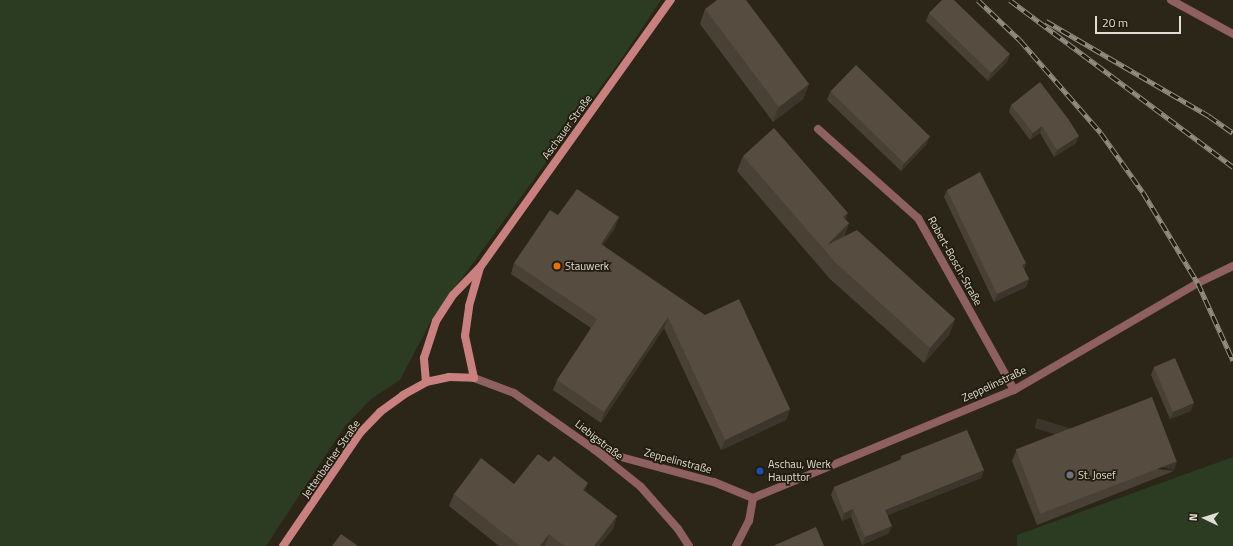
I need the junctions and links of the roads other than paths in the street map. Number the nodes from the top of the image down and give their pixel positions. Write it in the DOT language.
graph roads {
  1 [pos="671,0"];
  2 [pos="1171,0"];
  3 [pos="1233,34"];
  4 [pos="818,129"];
  5 [pos="480,266"];
  6 [pos="1233,266"];
  7 [pos="474,378"];
  8 [pos="426,382"];
  9 [pos="1014,390"];
  10 [pos="595,450"];
  11 [pos="753,498"];
  12 [pos="283,546"];
  13 [pos="689,546"];
  14 [pos="736,546"];
  1 -- 5 [label="street, Aschauer Straße"];
  2 -- 3 [label="street"];
  4 -- 9 [label="street, Robert-Bosch-Straße"];
  5 -- 7 [label="street, Aschauer Straße"];
  5 -- 8 [label="street, Aschauer Straße"];
  6 -- 9 [label="street, Zeppelinstraße"];
  7 -- 8 [label="street, Jettenbacher Straße"];
  7 -- 10 [label="street, Liebigstraße"];
  8 -- 12 [label="street, Jettenbacher Straße"];
  9 -- 11 [label="street, Zeppelinstraße"];
  10 -- 11 [label="street, Zeppelinstraße"];
  10 -- 13 [label="street, Liebigstraße"];
  11 -- 14 [label="street"];
}
